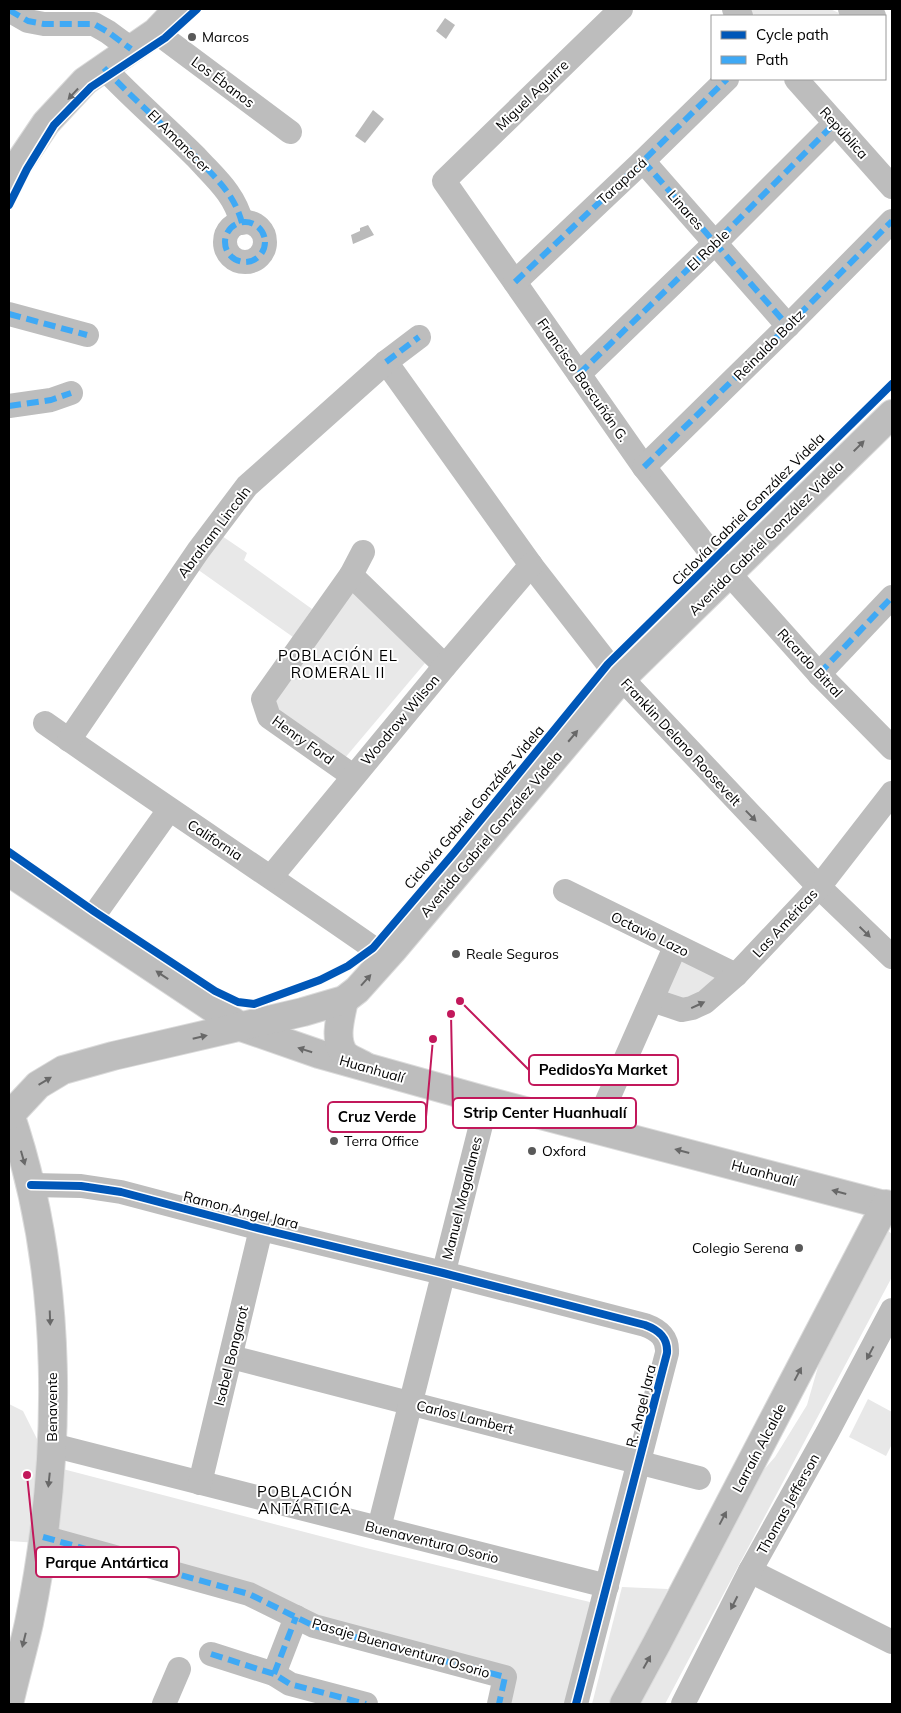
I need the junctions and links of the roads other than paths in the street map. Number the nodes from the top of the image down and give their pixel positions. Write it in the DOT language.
graph roads {
  1 [pos="178,9"];
  2 [pos="620,9"];
  3 [pos="850,9"];
  4 [pos="9,10"];
  5 [pos="871,15"];
  6 [pos="156,32"];
  7 [pos="131,49"];
  8 [pos="104,68"];
  9 [pos="726,80"];
  10 [pos="797,80"];
  11 [pos="835,124"];
  12 [pos="290,132"];
  13 [pos="643,161"];
  14 [pos="444,181"];
  15 [pos="9,182"];
  16 [pos="892,187"];
  17 [pos="892,221"];
  18 [pos="242,222"];
  19 [pos="715,243"];
  20 [pos="515,282"];
  21 [pos="9,314"];
  22 [pos="788,326"];
  23 [pos="87,335"];
  24 [pos="419,337"];
  25 [pos="386,362"];
  26 [pos="579,374"];
  27 [pos="71,393"];
  28 [pos="9,406"];
  29 [pos="891,418"];
  30 [pos="644,467"];
  31 [pos="363,552"];
  32 [pos="531,565"];
  33 [pos="730,574"];
  34 [pos="351,575"];
  35 [pos="892,597"];
  36 [pos="444,666"];
  37 [pos="819,674"];
  38 [pos="621,679"];
  39 [pos="45,723"];
  40 [pos="69,740"];
  41 [pos="892,748"];
  42 [pos="353,776"];
  43 [pos="892,793"];
  44 [pos="169,810"];
  45 [pos="9,872"];
  46 [pos="271,877"];
  47 [pos="819,887"];
  48 [pos="565,892"];
  49 [pos="87,925"];
  50 [pos="675,947"];
  51 [pos="892,957"];
  52 [pos="385,959"];
  53 [pos="736,975"];
  54 [pos="344,1000"];
  55 [pos="652,1000"];
  56 [pos="241,1028"];
  57 [pos="364,1066"];
  58 [pos="487,1102"];
  59 [pos="9,1114"];
  60 [pos="594,1128"];
  61 [pos="20,1186"];
  62 [pos="890,1201"];
  63 [pos="261,1229"];
  64 [pos="443,1273"];
  65 [pos="892,1310"];
  66 [pos="231,1356"];
  67 [pos="411,1402"];
  68 [pos="52,1445"];
  69 [pos="640,1462"];
  70 [pos="699,1478"];
  71 [pos="200,1483"];
  72 [pos="379,1528"];
  73 [pos="43,1537"];
  74 [pos="750,1571"];
  75 [pos="607,1586"];
  76 [pos="296,1617"];
  77 [pos="892,1642"];
  78 [pos="211,1654"];
  79 [pos="179,1669"];
  80 [pos="274,1674"];
  81 [pos="688,1702"];
  82 [pos="9,1704"];
  83 [pos="164,1704"];
  84 [pos="366,1704"];
  85 [pos="499,1704"];
  86 [pos="576,1704"];
  87 [pos="624,1704"];
  1 -- 6 [label="main road"];
  2 -- 14 [label="street, Miguel Aguirre"];
  3 -- 5 [label="street"];
  4 -- 7 [label="street"];
  6 -- 7 [label="main road"];
  6 -- 12 [label="street, Los Ébanos"];
  7 -- 8 [label="main road"];
  8 -- 15 [label="main road, one-way"];
  8 -- 18 [label="street, El Amanecer"];
  9 -- 13 [label="street, Tarapacá"];
  10 -- 11 [label="street, República"];
  11 -- 16 [label="street, República"];
  11 -- 19 [label="street, El Roble"];
  13 -- 19 [label="street, Linares"];
  13 -- 20 [label="street, Tarapacá"];
  14 -- 20 [label="street, Francisco Bascuñán G."];
  17 -- 22 [label="street, Reinaldo Boltz"];
  19 -- 22 [label="street, Linares"];
  19 -- 26 [label="street, El Roble"];
  20 -- 26 [label="street, Francisco Bascuñán G."];
  21 -- 23 [label="street"];
  22 -- 30 [label="street, Reinaldo Boltz"];
  24 -- 25 [label="street, Abraham Lincoln"];
  25 -- 32 [label="street, Franklin Delano Roosevelt"];
  25 -- 40 [label="street, Abraham Lincoln"];
  26 -- 30 [label="street, Francisco Bascuñán G."];
  27 -- 28 [label="street"];
  33 -- 29 [label="main road, Avenida Gabriel González Videla, one-way"];
  30 -- 33 [label="street, Francisco Bascuñán G."];
  31 -- 34 [label="street, Henry Ford"];
  32 -- 36 [label="street, Woodrow Wilson"];
  32 -- 38 [label="street, Franklin Delano Roosevelt"];
  33 -- 37 [label="street, Ricardo Bitral"];
  33 -- 38 [label="main road, Avenida Gabriel González Videla"];
  34 -- 36 [label="street"];
  34 -- 42 [label="street, Henry Ford"];
  35 -- 37 [label="street"];
  36 -- 42 [label="street, Woodrow Wilson"];
  37 -- 41 [label="street, Ricardo Bitral"];
  38 -- 47 [label="street, Franklin Delano Roosevelt, one-way"];
  52 -- 38 [label="main road, Avenida Gabriel González Videla, one-way"];
  39 -- 40 [label="street, California"];
  40 -- 44 [label="street, California"];
  42 -- 46 [label="street, Woodrow Wilson"];
  43 -- 47 [label="street, Las Américas"];
  44 -- 46 [label="street, California"];
  44 -- 49 [label="street"];
  45 -- 49 [label="main road, Huanhualí"];
  46 -- 52 [label="street, California"];
  47 -- 51 [label="street, Franklin Delano Roosevelt, one-way"];
  47 -- 53 [label="street, Las Américas"];
  48 -- 50 [label="street, Octavio Lazo"];
  56 -- 49 [label="main road, Huanhualí, one-way"];
  50 -- 53 [label="street, Octavio Lazo"];
  50 -- 55 [label="street"];
  54 -- 52 [label="main road, Avenida Gabriel González Videla, one-way"];
  55 -- 53 [label="street, Las Américas, one-way"];
  54 -- 56 [label="main road, Avenida Gabriel González Videla"];
  54 -- 57 [label="main road"];
  55 -- 60 [label="street"];
  57 -- 56 [label="main road, Huanhualí, one-way"];
  59 -- 56 [label="main road, Avenida Gabriel González Videla, one-way"];
  57 -- 58 [label="main road, Huanhualí"];
  58 -- 60 [label="main road, Huanhualí"];
  58 -- 64 [label="street, Manuel Magallanes"];
  59 -- 61 [label="main road, Benavente, one-way"];
  62 -- 60 [label="main road, Huanhualí, one-way"];
  61 -- 63 [label="street, Ramon Angel Jara"];
  61 -- 68 [label="main road, Benavente, one-way"];
  87 -- 62 [label="main road, Larraín Alcalde, one-way"];
  63 -- 64 [label="street, Ramon Angel Jara"];
  63 -- 66 [label="street, Isabel Bongarot"];
  64 -- 67 [label="street, Manuel Magallanes"];
  64 -- 69 [label="street, R. Angel Jara"];
  65 -- 74 [label="street, Thomas Jefferson, one-way"];
  66 -- 67 [label="street, Carlos Lambert"];
  66 -- 71 [label="street, Isabel Bongarot"];
  67 -- 69 [label="street, Carlos Lambert"];
  67 -- 72 [label="street, Manuel Magallanes"];
  68 -- 71 [label="street, Buenaventura Osorio"];
  68 -- 73 [label="main road, Benavente, one-way"];
  69 -- 70 [label="street, Carlos Lambert"];
  69 -- 75 [label="street, R. Angel Jara"];
  71 -- 72 [label="street, Buenaventura Osorio"];
  72 -- 75 [label="street, Buenaventura Osorio"];
  73 -- 76 [label="street, Pasaje Buenaventura Osorio"];
  73 -- 82 [label="main road, Benavente, one-way"];
  74 -- 77 [label="street"];
  74 -- 81 [label="street, Thomas Jefferson, one-way"];
  75 -- 86 [label="street, R. Angel Jara"];
  76 -- 80 [label="street"];
  76 -- 85 [label="street, Pasaje Buenaventura Osorio"];
  78 -- 80 [label="street"];
  79 -- 83 [label="street"];
  80 -- 84 [label="street"];
}
